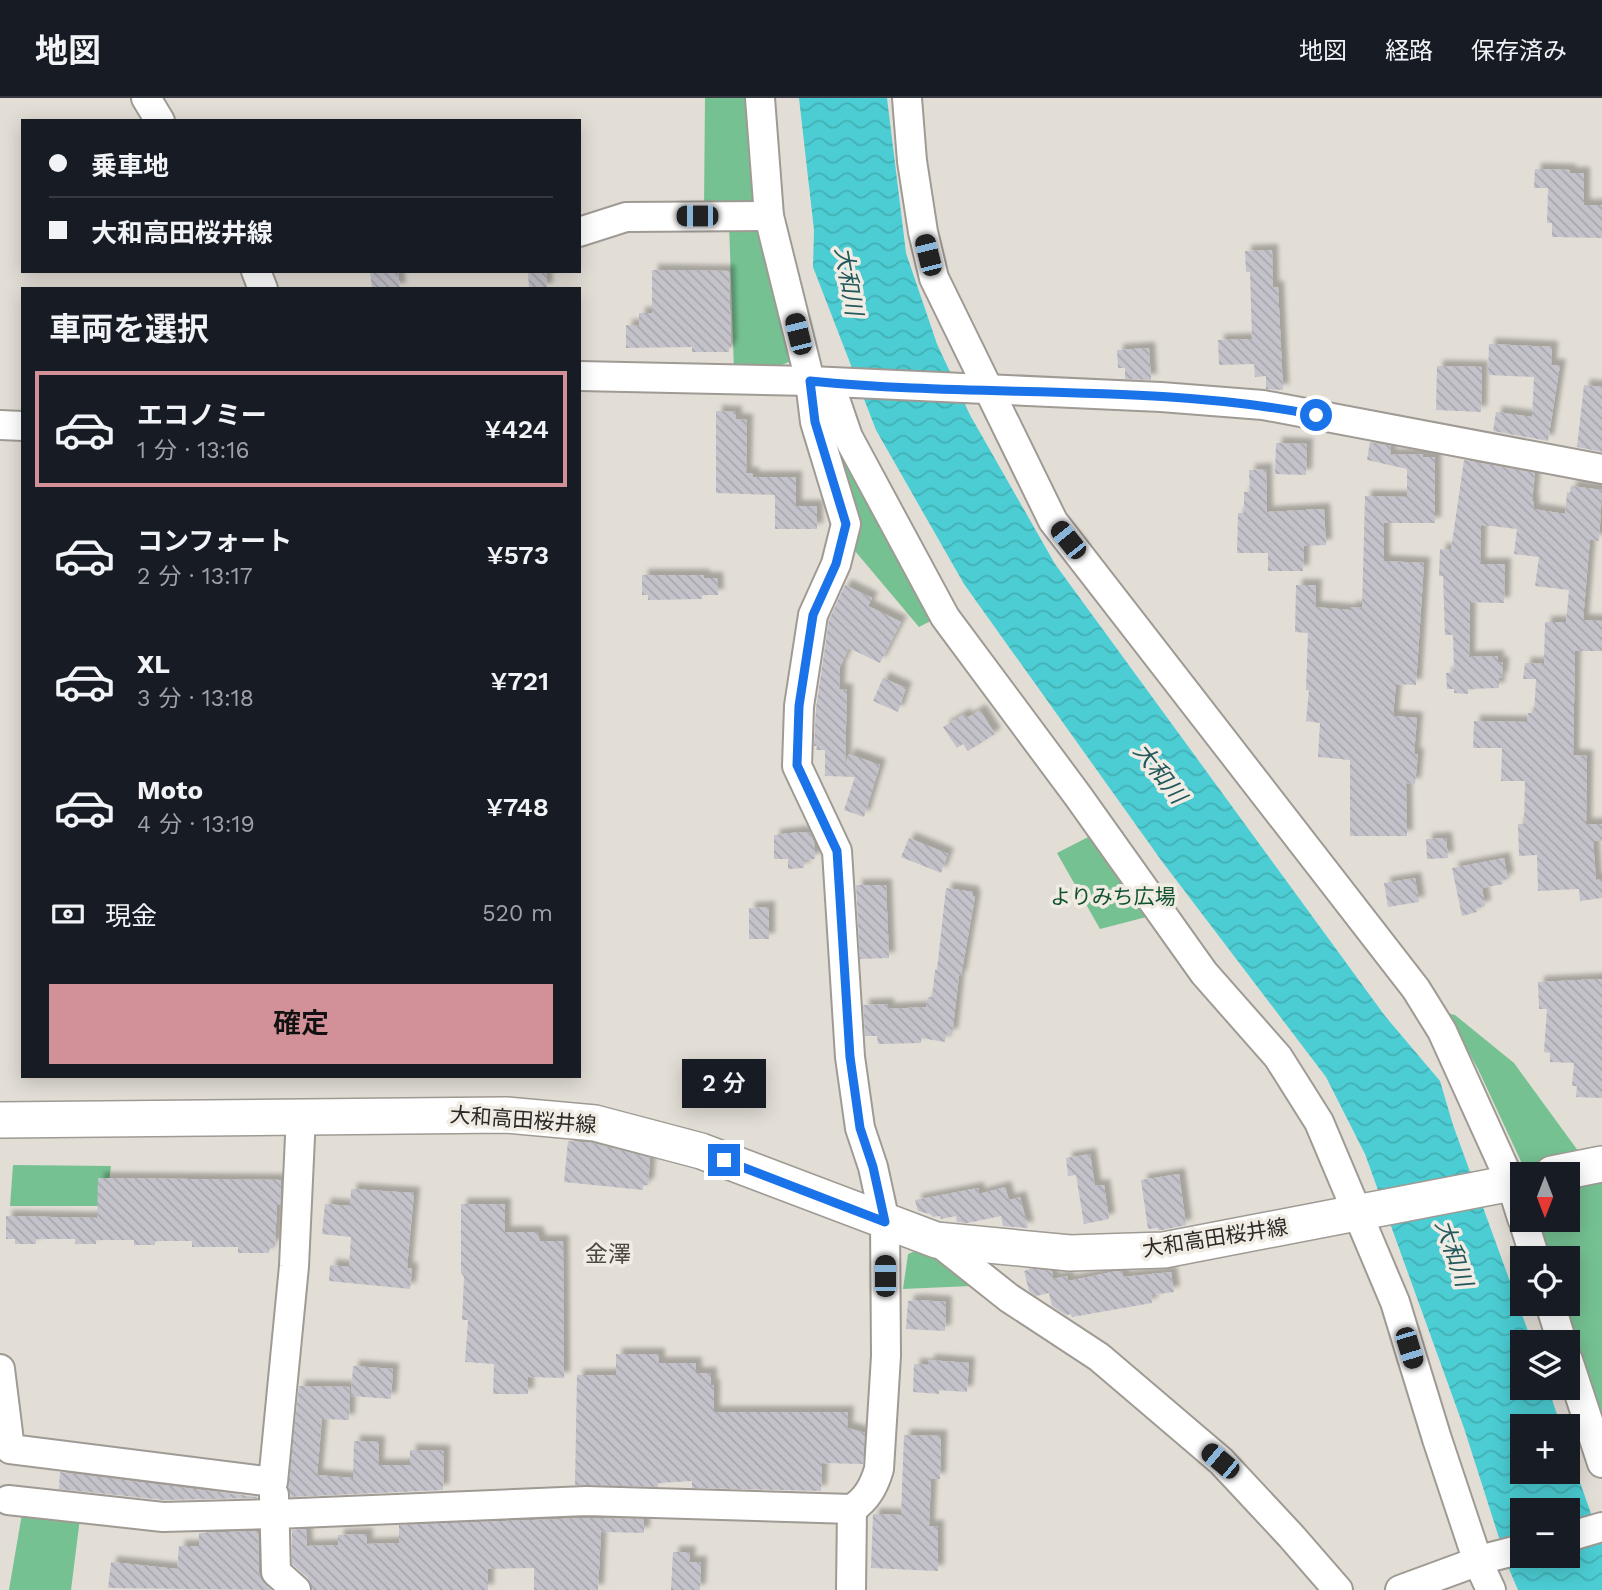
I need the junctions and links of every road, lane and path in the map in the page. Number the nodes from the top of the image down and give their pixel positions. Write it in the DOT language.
graph roads {
  1 [pos="146,98"];
  2 [pos="760,98"];
  3 [pos="907,98"];
  4 [pos="159,119"];
  5 [pos="769,216"];
  6 [pos="581,231"];
  7 [pos="581,376"];
  8 [pos="820,382"];
  9 [pos="985,390"];
  10 [pos="0,425"];
  11 [pos="21,426"];
  12 [pos="1602,469"];
  13 [pos="301,1115"];
  14 [pos="0,1119"];
  15 [pos="1602,1164"];
  16 [pos="1580,1168"];
  17 [pos="1510,1181"];
  18 [pos="1510,1183"];
  19 [pos="1363,1212"];
  20 [pos="885,1222"];
  21 [pos="936,1240"];
  22 [pos="0,1369"];
  23 [pos="1580,1396"];
  24 [pos="1602,1463"];
  25 [pos="273,1482"];
  26 [pos="8,1500"];
  27 [pos="852,1509"];
  28 [pos="276,1514"];
  29 [pos="1602,1527"];
  30 [pos="1580,1533"];
  31 [pos="1510,1553"];
  32 [pos="1482,1561"];
  33 [pos="296,1590"];
  34 [pos="851,1590"];
  35 [pos="1338,1590"];
  36 [pos="1400,1590"];
  37 [pos="1490,1590"];
  1 -- 4 [label="street"];
  2 -- 5 [label="street"];
  3 -- 9 [label="street"];
  5 -- 6 [label="street"];
  5 -- 8 [label="street"];
  7 -- 8 [label="street"];
  8 -- 9 [label="street"];
  8 -- 19 [label="street"];
  8 -- 20 [label="street"];
  9 -- 12 [label="street"];
  9 -- 17 [label="street"];
  10 -- 11 [label="street"];
  13 -- 14 [label="main road, 大和高田桜井線"];
  13 -- 20 [label="main road, 大和高田桜井線"];
  13 -- 25 [label="street"];
  15 -- 16 [label="main road"];
  18 -- 19 [label="main road, 大和高田桜井線"];
  19 -- 21 [label="main road, 大和高田桜井線"];
  19 -- 32 [label="street"];
  20 -- 21 [label="main road, 大和高田桜井線"];
  20 -- 27 [label="street"];
  21 -- 35 [label="street"];
  22 -- 25 [label="street"];
  23 -- 24 [label="street"];
  25 -- 28 [label="street"];
  26 -- 28 [label="street"];
  27 -- 28 [label="street"];
  27 -- 34 [label="street"];
  28 -- 33 [label="street"];
  29 -- 30 [label="street"];
  31 -- 32 [label="street"];
  32 -- 36 [label="street"];
  32 -- 37 [label="street"];
}
